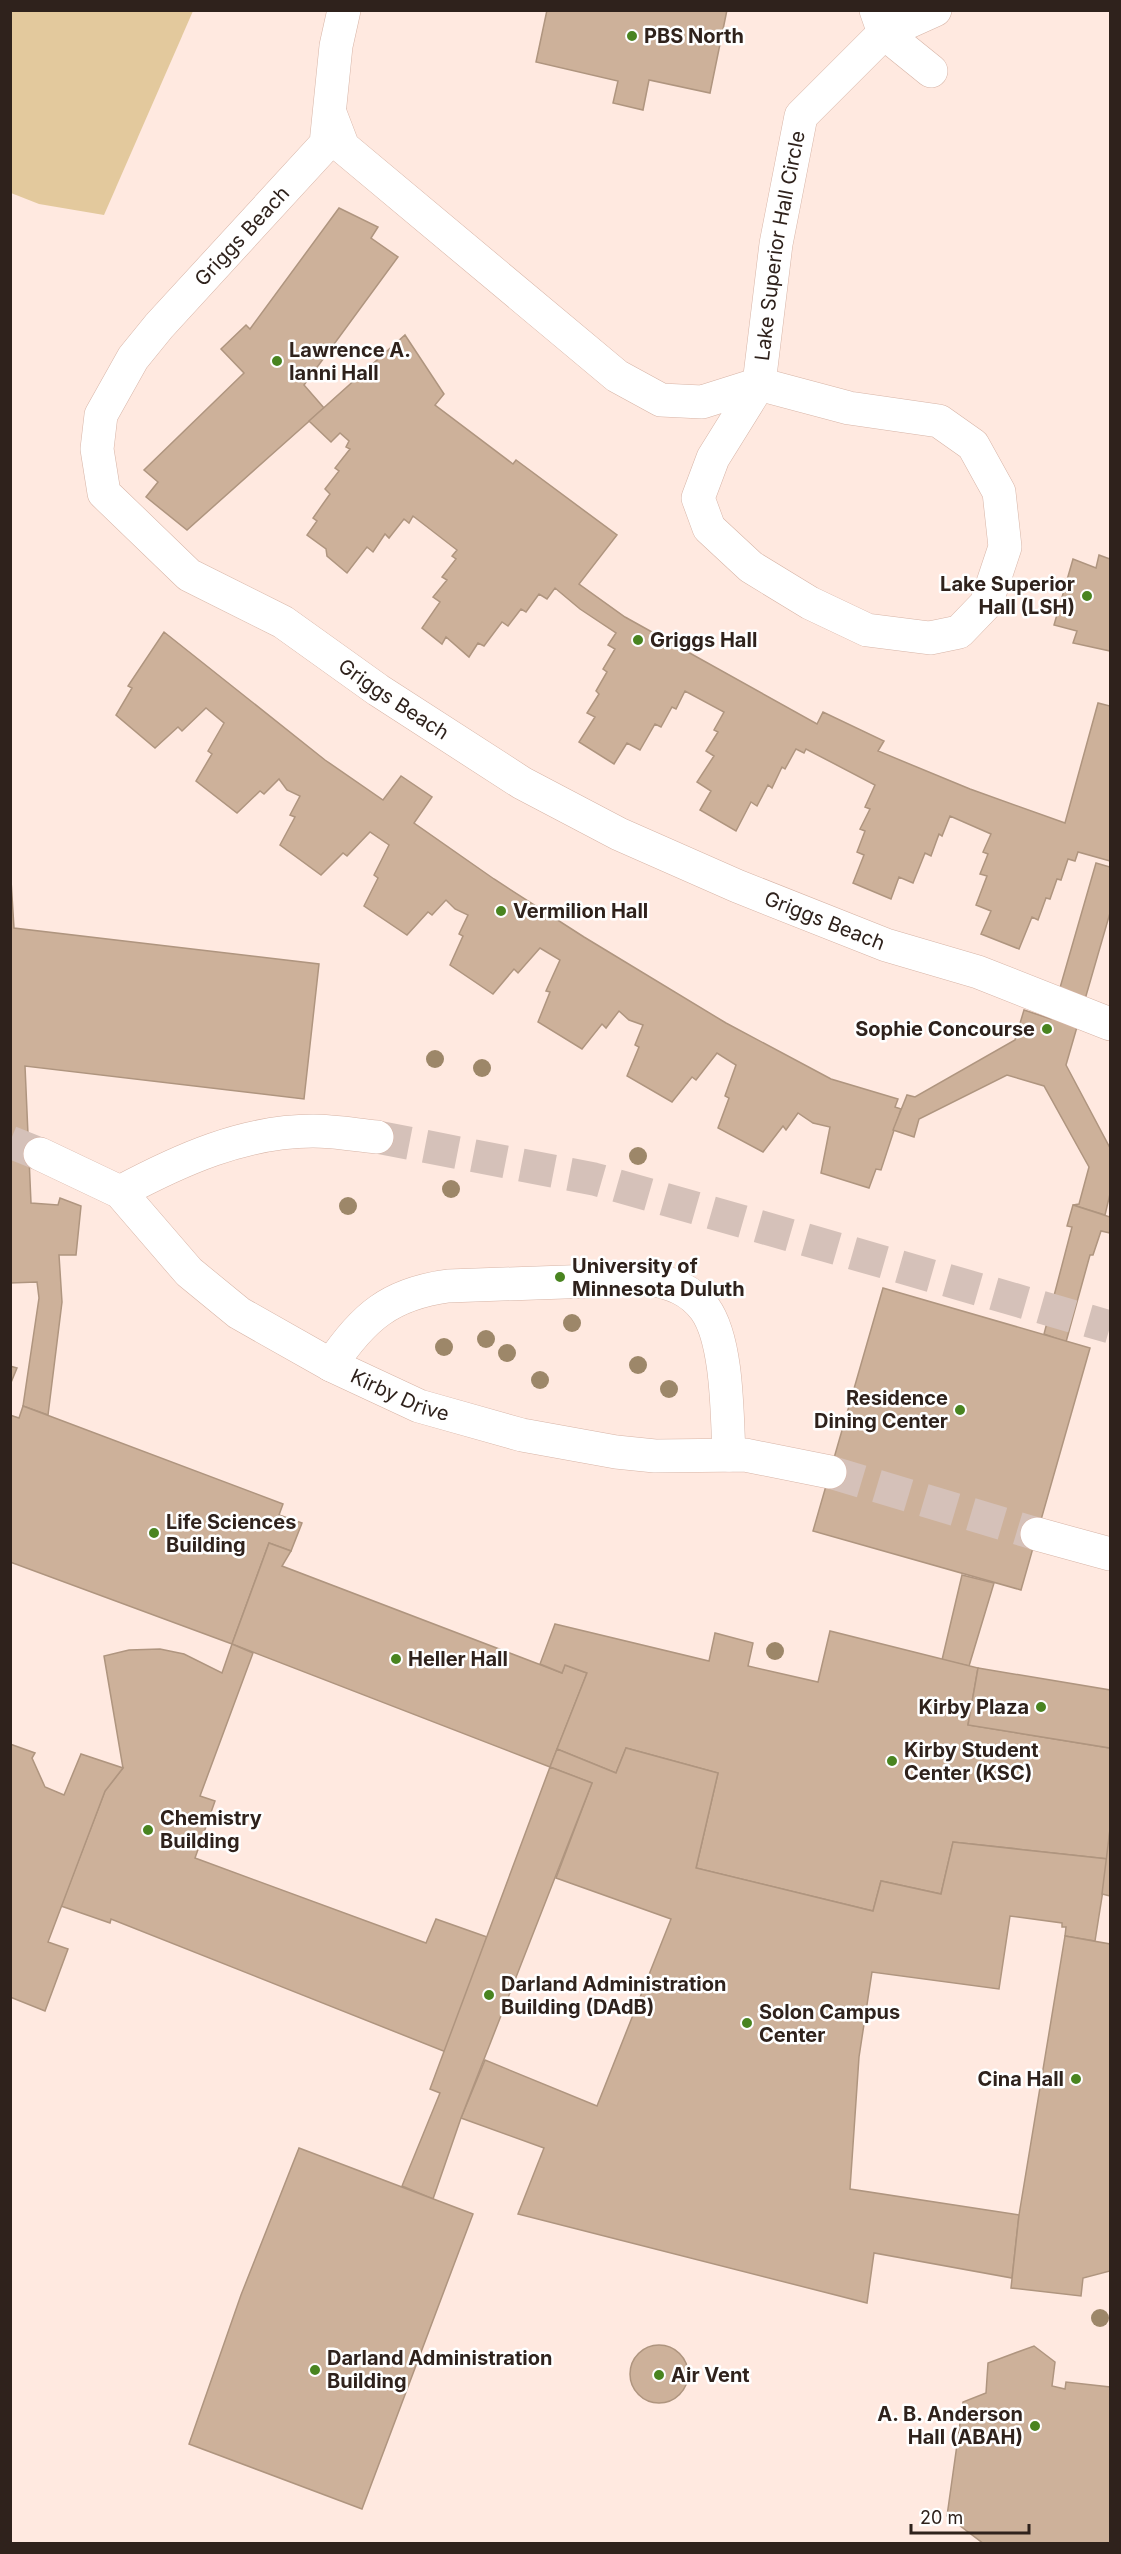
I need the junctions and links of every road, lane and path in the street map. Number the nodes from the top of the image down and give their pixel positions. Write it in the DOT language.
graph roads {
  1 [pos="344,10"];
  2 [pos="935,10"];
  3 [pos="880,22"];
  4 [pos="931,71"];
  5 [pos="328,129"];
  6 [pos="759,384"];
  7 [pos="1110,1024"];
  8 [pos="377,1137"];
  9 [pos="39,1154"];
  10 [pos="120,1192"];
  11 [pos="331,1365"];
  12 [pos="729,1455"];
  13 [pos="830,1472"];
  14 [pos="1037,1534"];
  15 [pos="1110,1554"];
  1 -- 5 [label="street"];
  2 -- 3 [label="street"];
  3 -- 4 [label="street"];
  3 -- 6 [label="street, Lake Superior Hall Circle"];
  5 -- 6 [label="street"];
  5 -- 7 [label="street, Griggs Beach"];
  6 -- 6 [label="street, Lake Superior Hall Circle"];
  8 -- 10 [label="street"];
  9 -- 10 [label="street, Kirby Drive"];
  10 -- 11 [label="street, Kirby Drive"];
  11 -- 12 [label="street, Kirby Drive"];
  11 -- 12 [label="street"];
  12 -- 13 [label="street, Kirby Drive"];
  14 -- 15 [label="street"];
}
